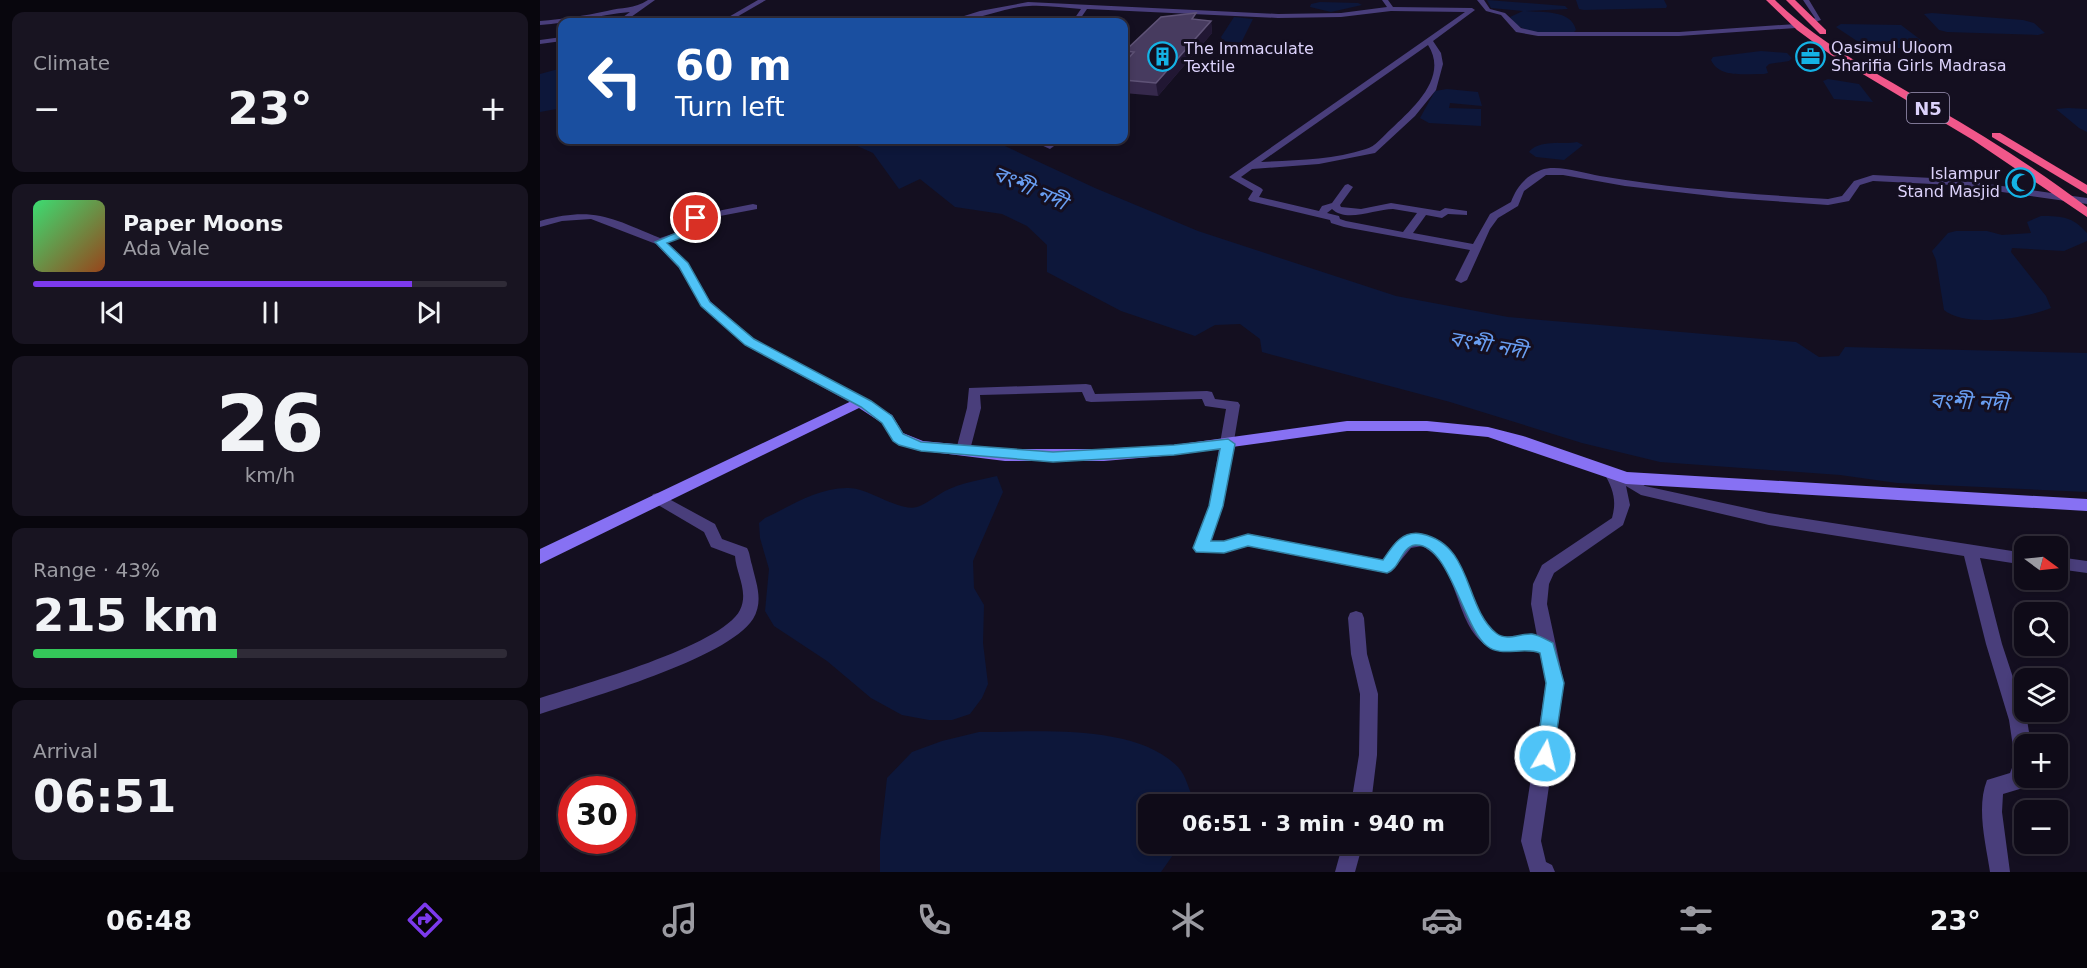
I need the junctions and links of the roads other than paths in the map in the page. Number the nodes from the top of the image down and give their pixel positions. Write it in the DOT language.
graph roads {
  1 [pos="652,0"];
  2 [pos="763,0"];
  3 [pos="1385,0"];
  4 [pos="1480,0"];
  5 [pos="1770,0"];
  6 [pos="1806,0"];
  7 [pos="1790,4"];
  8 [pos="1086,6"];
  9 [pos="638,9"];
  10 [pos="1391,9"];
  11 [pos="1472,9"];
  12 [pos="1488,10"];
  13 [pos="585,18"];
  14 [pos="626,18"];
  15 [pos="731,18"];
  16 [pos="963,18"];
  17 [pos="1078,18"];
  18 [pos="558,22"];
  19 [pos="540,23"];
  20 [pos="1812,23"];
  21 [pos="1796,26"];
  22 [pos="558,40"];
  23 [pos="1429,41"];
  24 [pos="540,42"];
  25 [pos="1045,144"];
  26 [pos="1050,146"];
  27 [pos="1248,166"];
  28 [pos="1347,187"];
  29 [pos="2081,196"];
  30 [pos="1335,205"];
  31 [pos="753,207"];
  32 [pos="1424,211"];
  33 [pos="1463,213"];
  34 [pos="2087,213"];
  35 [pos="1321,215"];
  36 [pos="540,224"];
  37 [pos="1407,234"];
  38 [pos="660,242"];
  39 [pos="1476,248"];
  40 [pos="1461,280"];
  41 [pos="860,402"];
  42 [pos="1228,444"];
  43 [pos="963,450"];
  44 [pos="1618,475"];
  45 [pos="658,498"];
  46 [pos="2087,504"];
  47 [pos="1971,551"];
  48 [pos="540,557"];
  49 [pos="2014,557"];
  50 [pos="2068,564"];
  51 [pos="2087,567"];
  52 [pos="1356,618"];
  53 [pos="1547,648"];
  54 [pos="540,706"];
  55 [pos="1362,794"];
  56 [pos="1350,854"];
  57 [pos="1345,872"];
  58 [pos="1545,872"];
  59 [pos="2000,872"];
  1 -- 9 [label="street"];
  2 -- 15 [label="street"];
  3 -- 10 [label="street"];
  4 -- 12 [label="street"];
  5 -- 21 [label="highway, N5"];
  6 -- 20 [label="street"];
  7 -- 20 [label="highway, N5"];
  7 -- 29 [label="highway, N5"];
  8 -- 10 [label="street"];
  8 -- 16 [label="street"];
  8 -- 17 [label="street"];
  9 -- 13 [label="street"];
  9 -- 14 [label="street"];
  10 -- 11 [label="street"];
  11 -- 12 [label="street"];
  11 -- 23 [label="street"];
  12 -- 21 [label="street"];
  18 -- 19 [label="street"];
  20 -- 29 [label="highway, N5"];
  21 -- 29 [label="highway, N5"];
  22 -- 24 [label="street"];
  23 -- 27 [label="street"];
  23 -- 27 [label="street"];
  25 -- 26 [label="street"];
  27 -- 35 [label="street"];
  28 -- 30 [label="street"];
  29 -- 34 [label="highway, N5"];
  29 -- 39 [label="street"];
  30 -- 32 [label="street"];
  30 -- 35 [label="street"];
  31 -- 38 [label="street"];
  32 -- 33 [label="street"];
  32 -- 37 [label="street"];
  35 -- 37 [label="street"];
  36 -- 38 [label="street"];
  37 -- 39 [label="street"];
  38 -- 41 [label="street"];
  39 -- 40 [label="street"];
  41 -- 43 [label="street"];
  41 -- 45 [label="street"];
  42 -- 43 [label="street"];
  42 -- 43 [label="street"];
  42 -- 44 [label="street"];
  42 -- 53 [label="street"];
  44 -- 46 [label="street"];
  44 -- 47 [label="street"];
  44 -- 53 [label="street"];
  45 -- 48 [label="street"];
  45 -- 54 [label="street"];
  47 -- 49 [label="street"];
  47 -- 59 [label="street"];
  50 -- 51 [label="street"];
  52 -- 55 [label="street"];
  53 -- 58 [label="street"];
  56 -- 57 [label="street"];
}
